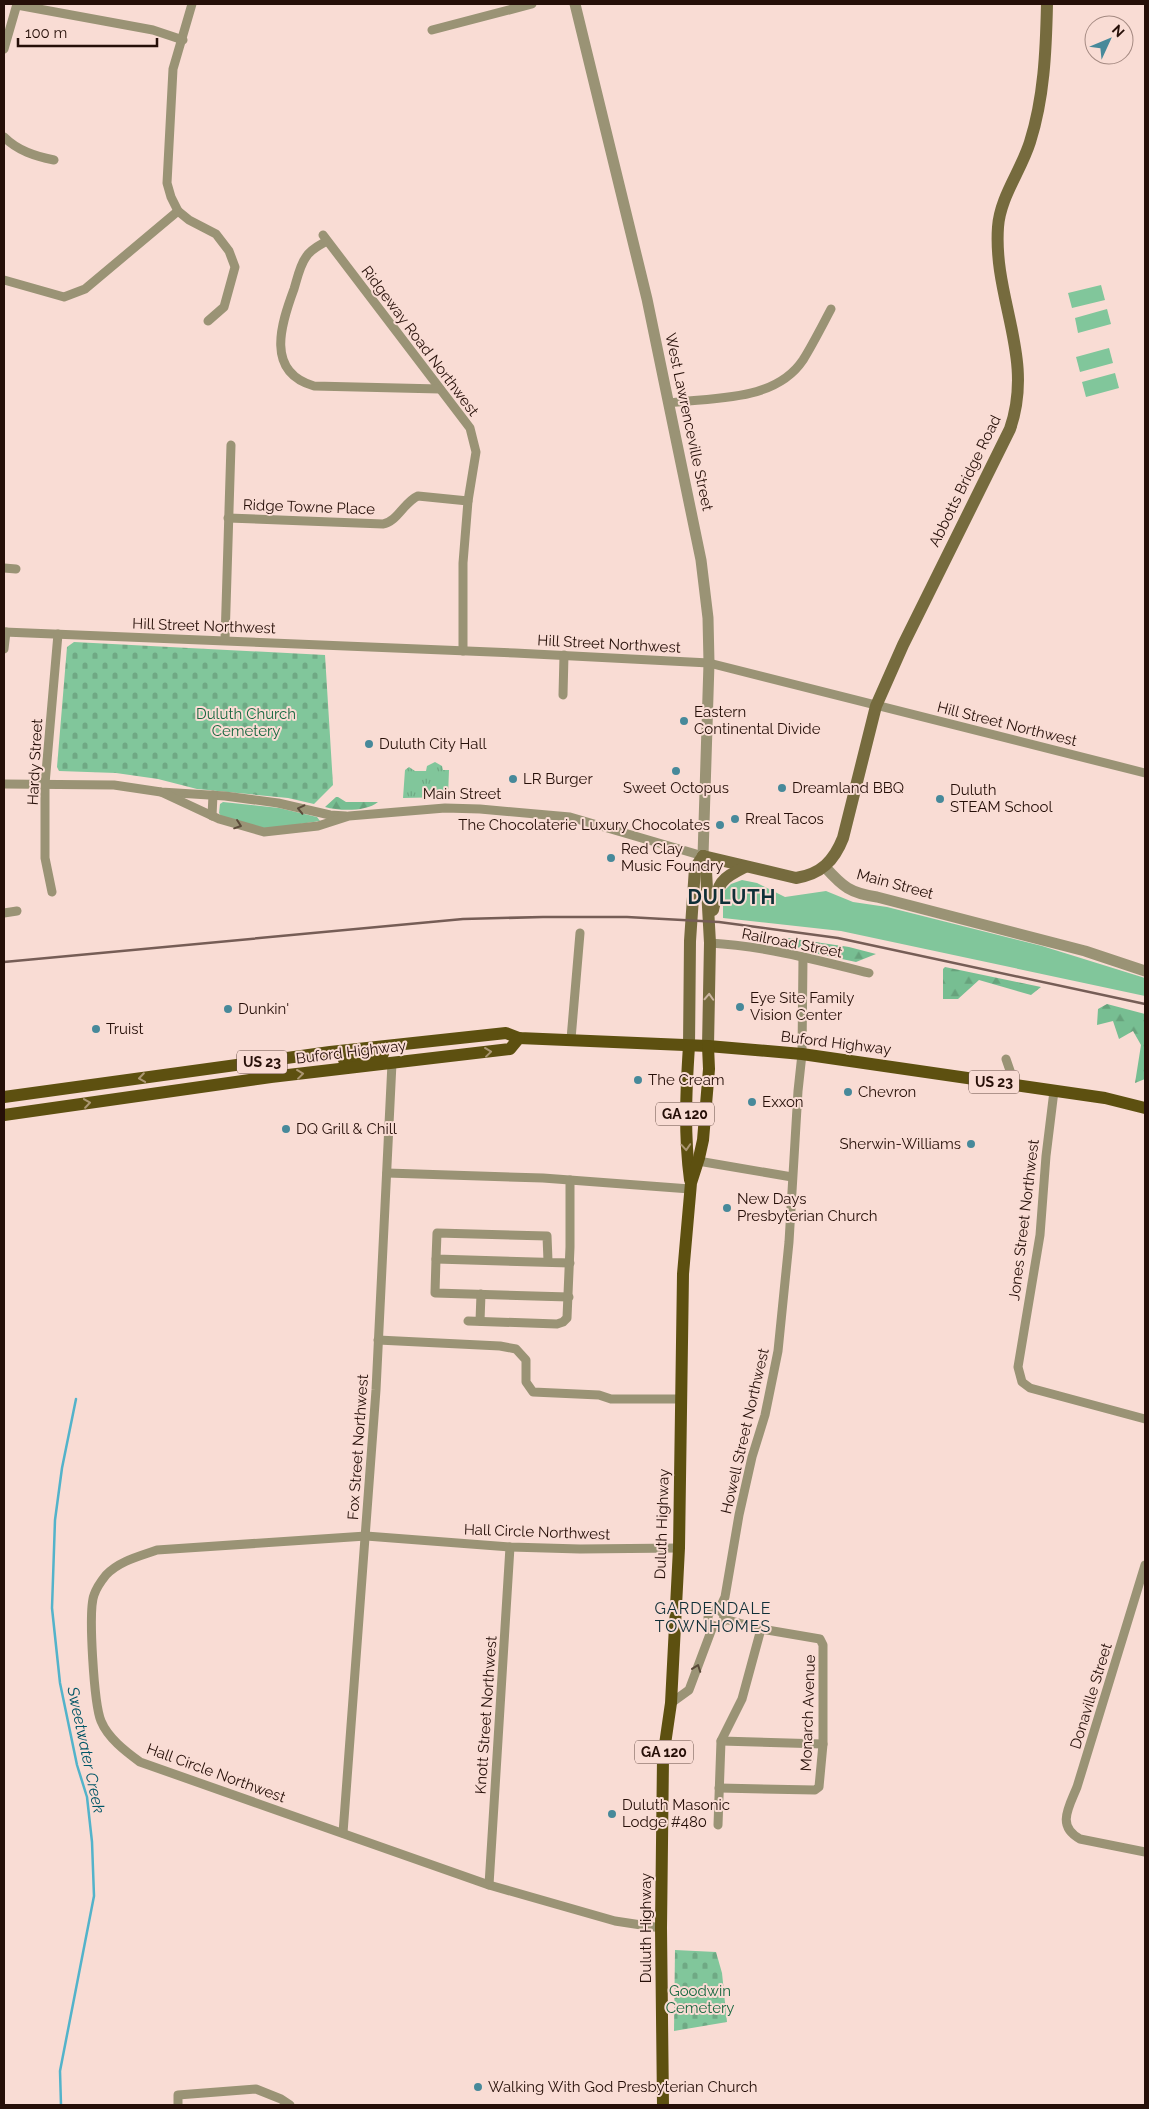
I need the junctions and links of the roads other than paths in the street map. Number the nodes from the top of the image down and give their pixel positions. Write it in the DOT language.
graph roads {
  1 [pos="17,4"];
  2 [pos="192,4"];
  3 [pos="532,4"];
  4 [pos="575,4"];
  5 [pos="1047,4"];
  6 [pos="432,30"];
  7 [pos="182,40"];
  8 [pos="4,49"];
  9 [pos="4,137"];
  10 [pos="54,160"];
  11 [pos="178,211"];
  12 [pos="4,280"];
  13 [pos="831,309"];
  14 [pos="208,321"];
  15 [pos="440,389"];
  16 [pos="669,403"];
  17 [pos="231,445"];
  18 [pos="468,500"];
  19 [pos="228,518"];
  20 [pos="4,568"];
  21 [pos="16,569"];
  22 [pos="5,632"];
  23 [pos="58,634"];
  24 [pos="225,640"];
  25 [pos="4,649"];
  26 [pos="463,650"];
  27 [pos="564,656"];
  28 [pos="709,663"];
  29 [pos="563,695"];
  30 [pos="876,706"];
  31 [pos="1145,773"];
  32 [pos="4,784"];
  33 [pos="45,784"];
  34 [pos="161,792"];
  35 [pos="213,795"];
  36 [pos="212,816"];
  37 [pos="349,816"];
  38 [pos="702,856"];
  39 [pos="745,867"];
  40 [pos="825,867"];
  41 [pos="52,892"];
  42 [pos="16,912"];
  43 [pos="4,913"];
  44 [pos="709,921"];
  45 [pos="580,933"];
  46 [pos="710,943"];
  47 [pos="803,957"];
  48 [pos="1145,971"];
  49 [pos="869,973"];
  50 [pos="472,1037"];
  51 [pos="519,1038"];
  52 [pos="571,1039"];
  53 [pos="397,1044"];
  54 [pos="689,1046"];
  55 [pos="708,1046"];
  56 [pos="802,1054"];
  57 [pos="1006,1059"];
  58 [pos="392,1063"];
  59 [pos="217,1068"];
  60 [pos="322,1071"];
  61 [pos="1015,1085"];
  62 [pos="73,1088"];
  63 [pos="1054,1091"];
  64 [pos="162,1093"];
  65 [pos="4,1097"];
  66 [pos="1145,1108"];
  67 [pos="41,1110"];
  68 [pos="4,1114"];
  69 [pos="698,1161"];
  70 [pos="387,1174"];
  71 [pos="792,1177"];
  72 [pos="570,1180"];
  73 [pos="690,1186"];
  74 [pos="436,1258"];
  75 [pos="548,1261"];
  76 [pos="570,1262"];
  77 [pos="481,1294"];
  78 [pos="569,1297"];
  79 [pos="468,1320"];
  80 [pos="480,1321"];
  81 [pos="378,1340"];
  82 [pos="682,1399"];
  83 [pos="1145,1419"];
  84 [pos="366,1536"];
  85 [pos="510,1547"];
  86 [pos="679,1548"];
  87 [pos="1145,1565"];
  88 [pos="719,1610"];
  89 [pos="724,1619"];
  90 [pos="713,1626"];
  91 [pos="761,1630"];
  92 [pos="671,1703"];
  93 [pos="721,1742"];
  94 [pos="823,1744"];
  95 [pos="719,1788"];
  96 [pos="718,1825"];
  97 [pos="343,1833"];
  98 [pos="1145,1852"];
  99 [pos="489,1885"];
  100 [pos="661,1928"];
  101 [pos="178,2105"];
  102 [pos="290,2105"];
  103 [pos="663,2105"];
  1 -- 7 [label="street"];
  1 -- 8 [label="street"];
  2 -- 7 [label="street"];
  3 -- 6 [label="street"];
  4 -- 16 [label="street, West Lawrenceville Street"];
  5 -- 30 [label="main road, Abbotts Bridge Road"];
  7 -- 11 [label="street"];
  9 -- 10 [label="street"];
  11 -- 12 [label="street"];
  11 -- 14 [label="street"];
  13 -- 16 [label="street"];
  15 -- 15 [label="street, Ridgeway Road Northwest"];
  15 -- 18 [label="street, Ridgeway Road Northwest"];
  16 -- 28 [label="street, West Lawrenceville Street"];
  17 -- 19 [label="street"];
  18 -- 19 [label="street, Ridge Towne Place"];
  18 -- 26 [label="street, Ridgeway Road Northwest"];
  19 -- 24 [label="street"];
  20 -- 21 [label="street"];
  22 -- 23 [label="street, Hill Street Northwest"];
  22 -- 25 [label="street"];
  23 -- 24 [label="street, Hill Street Northwest"];
  23 -- 33 [label="street, Hardy Street"];
  24 -- 26 [label="street, Hill Street Northwest"];
  26 -- 27 [label="street, Hill Street Northwest"];
  27 -- 28 [label="street, Hill Street Northwest"];
  27 -- 29 [label="street"];
  28 -- 30 [label="street, Hill Street Northwest"];
  28 -- 38 [label="street, West Lawrenceville Street"];
  30 -- 31 [label="street, Hill Street Northwest"];
  30 -- 40 [label="main road, Abbotts Bridge Road"];
  32 -- 33 [label="street"];
  33 -- 34 [label="street"];
  33 -- 41 [label="street, Hardy Street"];
  34 -- 35 [label="street"];
  34 -- 36 [label="street"];
  35 -- 36 [label="street"];
  37 -- 35 [label="street, one-way"];
  36 -- 37 [label="street, one-way"];
  37 -- 38 [label="street, Main Street"];
  38 -- 39 [label="main road, Main Street"];
  38 -- 44 [label="main road, West Lawrenceville Street"];
  38 -- 54 [label="main road, West Lawrenceville Street"];
  39 -- 40 [label="main road, Main Street"];
  39 -- 44 [label="main road"];
  40 -- 48 [label="street, Main Street"];
  42 -- 43 [label="street"];
  44 -- 46 [label="main road, West Lawrenceville Street"];
  45 -- 52 [label="street"];
  46 -- 47 [label="street, Railroad Street"];
  55 -- 46 [label="main road, West Lawrenceville Street, one-way"];
  47 -- 49 [label="street, Railroad Street"];
  47 -- 56 [label="street, Howell Street Northwest"];
  50 -- 51 [label="main road, Buford Highway / US 23"];
  50 -- 53 [label="main road, Buford Highway / US 23"];
  50 -- 58 [label="main road"];
  51 -- 52 [label="main road, Buford Highway / US 23"];
  58 -- 51 [label="main road, Buford Highway / US 23, one-way"];
  52 -- 54 [label="main road, Buford Highway / US 23"];
  53 -- 59 [label="main road, Buford Highway / US 23"];
  53 -- 60 [label="main road"];
  54 -- 55 [label="main road, Buford Highway / US 23"];
  54 -- 73 [label="main road, Duluth Highway / GA 120, one-way"];
  55 -- 56 [label="main road, Buford Highway / US 23"];
  55 -- 69 [label="main road, Duluth Highway / GA 120"];
  56 -- 61 [label="main road, Buford Highway / US 23"];
  56 -- 71 [label="street, Howell Street Northwest"];
  57 -- 61 [label="street"];
  58 -- 60 [label="main road, Buford Highway / US 23"];
  58 -- 70 [label="street, Fox Street Northwest"];
  59 -- 62 [label="main road, Buford Highway / US 23, one-way"];
  59 -- 64 [label="main road"];
  64 -- 60 [label="main road, Buford Highway / US 23, one-way"];
  61 -- 63 [label="main road, Buford Highway / US 23"];
  62 -- 65 [label="main road, Buford Highway / US 23"];
  62 -- 67 [label="main road"];
  63 -- 66 [label="main road, Buford Highway / US 23"];
  63 -- 83 [label="street, Jones Street Northwest"];
  67 -- 64 [label="main road, Buford Highway / US 23, one-way"];
  67 -- 68 [label="main road, Buford Highway / US 23"];
  69 -- 71 [label="street"];
  69 -- 73 [label="main road, Duluth Highway / GA 120"];
  70 -- 72 [label="street"];
  70 -- 81 [label="street, Fox Street Northwest"];
  71 -- 88 [label="street, Howell Street Northwest"];
  72 -- 73 [label="street"];
  72 -- 76 [label="street"];
  73 -- 82 [label="main road, Duluth Highway / GA 120"];
  74 -- 75 [label="street"];
  74 -- 75 [label="street"];
  74 -- 77 [label="street"];
  75 -- 76 [label="street"];
  76 -- 78 [label="street"];
  77 -- 78 [label="street"];
  77 -- 80 [label="street"];
  78 -- 80 [label="street"];
  79 -- 80 [label="street"];
  81 -- 82 [label="street"];
  81 -- 84 [label="street, Fox Street Northwest"];
  82 -- 86 [label="main road, Duluth Highway / GA 120"];
  84 -- 85 [label="street, Hall Circle Northwest"];
  84 -- 97 [label="street, Fox Street Northwest"];
  84 -- 97 [label="street, Hall Circle Northwest"];
  85 -- 86 [label="street, Hall Circle Northwest"];
  85 -- 99 [label="street, Knott Street Northwest"];
  86 -- 92 [label="main road, Duluth Highway / GA 120"];
  87 -- 98 [label="street, Donaville Street"];
  88 -- 89 [label="street"];
  88 -- 90 [label="street"];
  89 -- 90 [label="street"];
  89 -- 91 [label="street, Monarch Avenue"];
  92 -- 90 [label="street, one-way"];
  91 -- 93 [label="street"];
  91 -- 94 [label="street, Monarch Avenue"];
  92 -- 100 [label="main road, Duluth Highway / GA 120"];
  93 -- 94 [label="street"];
  93 -- 95 [label="street"];
  94 -- 95 [label="street, Monarch Avenue"];
  95 -- 96 [label="street"];
  97 -- 99 [label="street, Hall Circle Northwest"];
  99 -- 100 [label="street, Hall Circle Northwest"];
  100 -- 103 [label="main road, Duluth Highway / GA 120"];
  101 -- 102 [label="street"];
}
